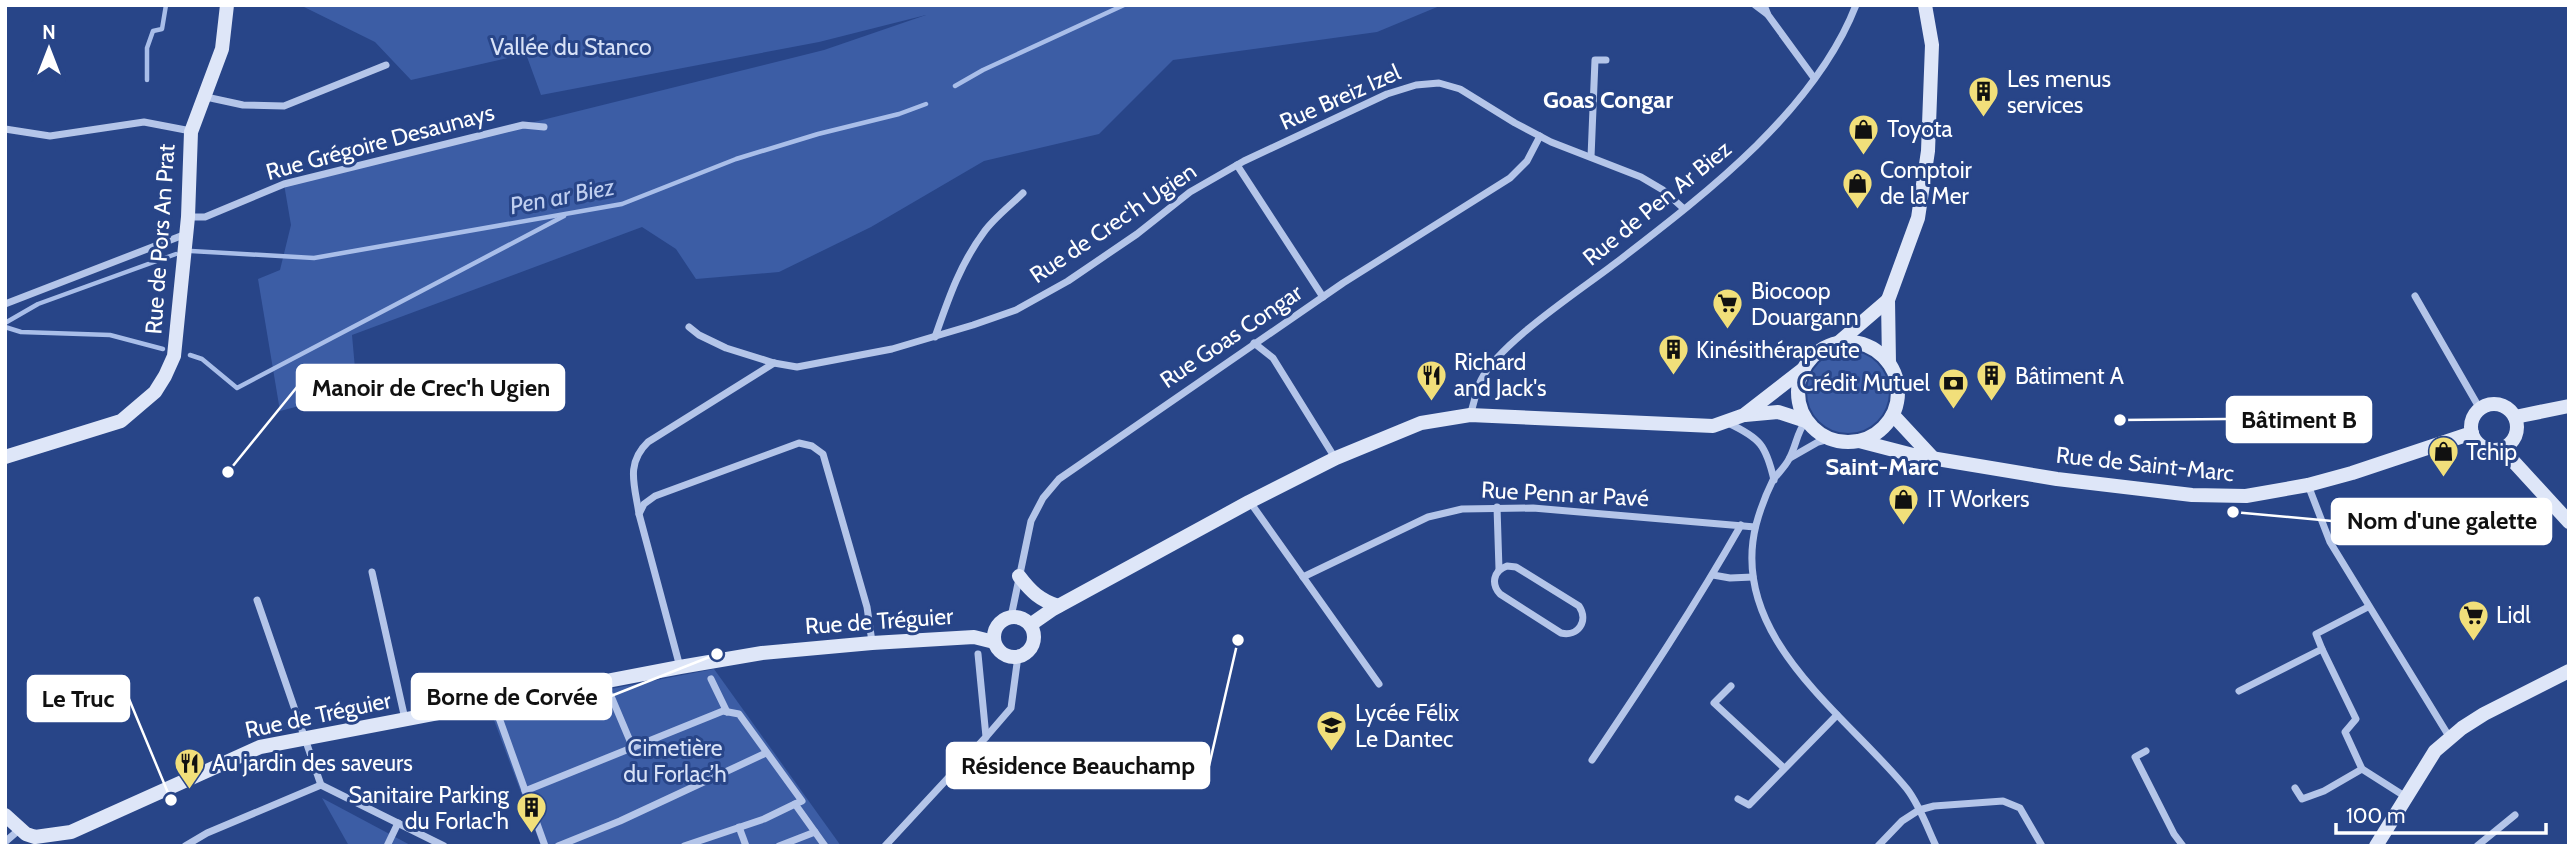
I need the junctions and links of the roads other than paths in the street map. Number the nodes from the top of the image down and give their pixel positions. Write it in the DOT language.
graph roads {
  1 [pos="227,5"];
  2 [pos="1755,5"];
  3 [pos="1763,5"];
  4 [pos="1856,5"];
  5 [pos="1925,5"];
  6 [pos="1768,15"];
  7 [pos="1606,60"];
  8 [pos="386,65"];
  9 [pos="1814,78"];
  10 [pos="206,97"];
  11 [pos="544,127"];
  12 [pos="5,129"];
  13 [pos="191,132"];
  14 [pos="1540,136"];
  15 [pos="1591,158"];
  16 [pos="1237,165"];
  17 [pos="1023,193"];
  18 [pos="1683,208"];
  19 [pos="188,217"];
  20 [pos="186,234"];
  21 [pos="2415,296"];
  22 [pos="1323,297"];
  23 [pos="1888,300"];
  24 [pos="5,304"];
  25 [pos="689,327"];
  26 [pos="935,337"];
  27 [pos="1254,343"];
  28 [pos="1838,343"];
  29 [pos="774,363"];
  30 [pos="1889,363"];
  31 [pos="1802,370"];
  32 [pos="2569,407"];
  33 [pos="2480,409"];
  34 [pos="1470,415"];
  35 [pos="1744,415"];
  36 [pos="1893,415"];
  37 [pos="2515,417"];
  38 [pos="1806,421"];
  39 [pos="1727,423"];
  40 [pos="2472,433"];
  41 [pos="1829,439"];
  42 [pos="1859,441"];
  43 [pos="2502,449"];
  44 [pos="5,457"];
  45 [pos="1932,457"];
  46 [pos="1336,458"];
  47 [pos="1790,458"];
  48 [pos="1774,480"];
  49 [pos="2308,485"];
  50 [pos="1249,502"];
  51 [pos="1497,507"];
  52 [pos="639,514"];
  53 [pos="2569,522"];
  54 [pos="1741,526"];
  55 [pos="1755,527"];
  56 [pos="1499,569"];
  57 [pos="372,572"];
  58 [pos="1713,575"];
  59 [pos="1020,576"];
  60 [pos="1303,577"];
  61 [pos="1753,577"];
  62 [pos="257,600"];
  63 [pos="1058,606"];
  64 [pos="2368,607"];
  65 [pos="1011,617"];
  66 [pos="1030,625"];
  67 [pos="994,642"];
  68 [pos="872,643"];
  69 [pos="2322,649"];
  70 [pos="978,654"];
  71 [pos="1018,656"];
  72 [pos="680,667"];
  73 [pos="2569,671"];
  74 [pos="710,679"];
  75 [pos="1379,684"];
  76 [pos="1731,686"];
  77 [pos="2239,691"];
  78 [pos="611,696"];
  79 [pos="727,712"];
  80 [pos="498,715"];
  81 [pos="1837,715"];
  82 [pos="405,719"];
  83 [pos="986,737"];
  84 [pos="303,738"];
  85 [pos="2449,738"];
  86 [pos="633,748"];
  87 [pos="2146,751"];
  88 [pos="766,753"];
  89 [pos="1592,760"];
  90 [pos="1784,768"];
  91 [pos="2362,769"];
  92 [pos="320,785"];
  93 [pos="2295,788"];
  94 [pos="526,791"];
  95 [pos="2407,797"];
  96 [pos="1738,799"];
  97 [pos="795,804"];
  98 [pos="1919,810"];
  99 [pos="5,815"];
  100 [pos="2515,815"];
  101 [pos="398,823"];
  102 [pos="739,827"];
  103 [pos="20,829"];
  104 [pos="816,832"];
  105 [pos="5,842"];
  106 [pos="432,843"];
  107 [pos="185,846"];
  108 [pos="387,846"];
  109 [pos="444,846"];
  110 [pos="545,846"];
  111 [pos="558,846"];
  112 [pos="684,846"];
  113 [pos="746,846"];
  114 [pos="779,846"];
  115 [pos="825,846"];
  116 [pos="885,846"];
  117 [pos="1878,846"];
  118 [pos="1936,846"];
  119 [pos="2042,846"];
  120 [pos="2183,846"];
  121 [pos="2376,846"];
  122 [pos="2477,846"];
  1 -- 10 [label="main road, Rue de Pors An Prat"];
  2 -- 6 [label="street"];
  3 -- 6 [label="street"];
  4 -- 9 [label="street, Rue de Pen Ar Biez"];
  5 -- 23 [label="main road"];
  6 -- 9 [label="street"];
  7 -- 15 [label="street"];
  8 -- 10 [label="street"];
  9 -- 18 [label="street, Rue de Pen Ar Biez"];
  10 -- 13 [label="main road, Rue de Pors An Prat"];
  11 -- 19 [label="street, Rue Grégoire Desaunays"];
  12 -- 13 [label="street"];
  13 -- 19 [label="main road, Rue de Pors An Prat"];
  14 -- 15 [label="street, Rue Breiz Izel"];
  14 -- 16 [label="street, Rue Breiz Izel"];
  14 -- 22 [label="street, Rue Goas Congar"];
  15 -- 18 [label="street, Rue Breiz Izel"];
  16 -- 22 [label="street"];
  16 -- 26 [label="street, Rue de Crec'h Ugien"];
  17 -- 26 [label="street"];
  18 -- 34 [label="street, Rue de Pen Ar Biez"];
  19 -- 20 [label="main road, Rue de Pors An Prat"];
  20 -- 24 [label="street"];
  20 -- 44 [label="main road, Rue de Pors An Prat"];
  21 -- 33 [label="street"];
  22 -- 27 [label="street, Rue Goas Congar"];
  23 -- 28 [label="main road"];
  23 -- 30 [label="main road"];
  25 -- 29 [label="street, Rue de Crec'h Ugien"];
  26 -- 29 [label="street, Rue de Crec'h Ugien"];
  27 -- 46 [label="street"];
  27 -- 59 [label="street, Rue Goas Congar"];
  28 -- 30 [label="main road"];
  28 -- 31 [label="main road"];
  29 -- 52 [label="street"];
  30 -- 36 [label="main road"];
  31 -- 35 [label="main road"];
  31 -- 38 [label="main road"];
  32 -- 37 [label="main road"];
  33 -- 37 [label="main road"];
  33 -- 40 [label="main road"];
  34 -- 39 [label="main road"];
  34 -- 46 [label="main road"];
  35 -- 38 [label="main road"];
  35 -- 39 [label="main road"];
  36 -- 42 [label="main road"];
  36 -- 45 [label="main road"];
  37 -- 43 [label="main road"];
  38 -- 41 [label="main road"];
  38 -- 47 [label="street"];
  39 -- 48 [label="street"];
  40 -- 43 [label="main road"];
  40 -- 49 [label="main road, Rue de Saint-Marc"];
  41 -- 42 [label="main road"];
  41 -- 47 [label="street"];
  42 -- 45 [label="main road, Rue de Saint-Marc"];
  43 -- 53 [label="main road"];
  45 -- 49 [label="main road, Rue de Saint-Marc"];
  46 -- 50 [label="main road"];
  47 -- 48 [label="street"];
  48 -- 55 [label="street"];
  49 -- 64 [label="street"];
  50 -- 60 [label="street"];
  50 -- 63 [label="main road"];
  51 -- 54 [label="street, Rue Penn ar Pavé"];
  51 -- 56 [label="street"];
  51 -- 60 [label="street, Rue Penn ar Pavé"];
  52 -- 68 [label="street"];
  52 -- 72 [label="street"];
  54 -- 55 [label="street, Rue Penn ar Pavé"];
  54 -- 58 [label="street"];
  55 -- 61 [label="street"];
  56 -- 56 [label="street"];
  57 -- 82 [label="street"];
  58 -- 61 [label="street"];
  58 -- 89 [label="street"];
  59 -- 63 [label="main road"];
  59 -- 65 [label="street, Rue Goas Congar"];
  60 -- 75 [label="street"];
  61 -- 81 [label="street"];
  62 -- 84 [label="street"];
  63 -- 66 [label="main road"];
  64 -- 69 [label="street"];
  64 -- 85 [label="street"];
  65 -- 66 [label="main road"];
  65 -- 67 [label="main road"];
  66 -- 71 [label="main road"];
  67 -- 68 [label="main road, Rue de Tréguier"];
  67 -- 71 [label="main road"];
  68 -- 72 [label="main road, Rue de Tréguier"];
  69 -- 77 [label="street"];
  69 -- 91 [label="street"];
  70 -- 116 [label="street"];
  71 -- 83 [label="street"];
  72 -- 82 [label="main road, Rue de Tréguier"];
  73 -- 85 [label="main road"];
  74 -- 79 [label="street"];
  76 -- 90 [label="street"];
  78 -- 86 [label="street"];
  79 -- 86 [label="street"];
  79 -- 88 [label="street"];
  80 -- 94 [label="street"];
  81 -- 90 [label="street"];
  81 -- 98 [label="street"];
  82 -- 84 [label="main road, Rue de Tréguier"];
  84 -- 92 [label="street"];
  84 -- 103 [label="main road, Rue de Tréguier"];
  85 -- 95 [label="main road"];
  86 -- 94 [label="street"];
  87 -- 120 [label="street"];
  88 -- 97 [label="street"];
  88 -- 111 [label="street"];
  90 -- 96 [label="street"];
  91 -- 93 [label="street"];
  91 -- 95 [label="street"];
  92 -- 101 [label="street"];
  92 -- 107 [label="street"];
  94 -- 110 [label="street"];
  95 -- 121 [label="main road"];
  97 -- 102 [label="street"];
  97 -- 104 [label="street"];
  98 -- 117 [label="street"];
  98 -- 118 [label="street"];
  98 -- 119 [label="street"];
  99 -- 103 [label="main road"];
  100 -- 122 [label="street"];
  101 -- 106 [label="street"];
  101 -- 108 [label="street"];
  102 -- 112 [label="street"];
  102 -- 113 [label="street"];
  103 -- 105 [label="street"];
  104 -- 114 [label="street"];
  104 -- 115 [label="street"];
  106 -- 109 [label="street"];
}
